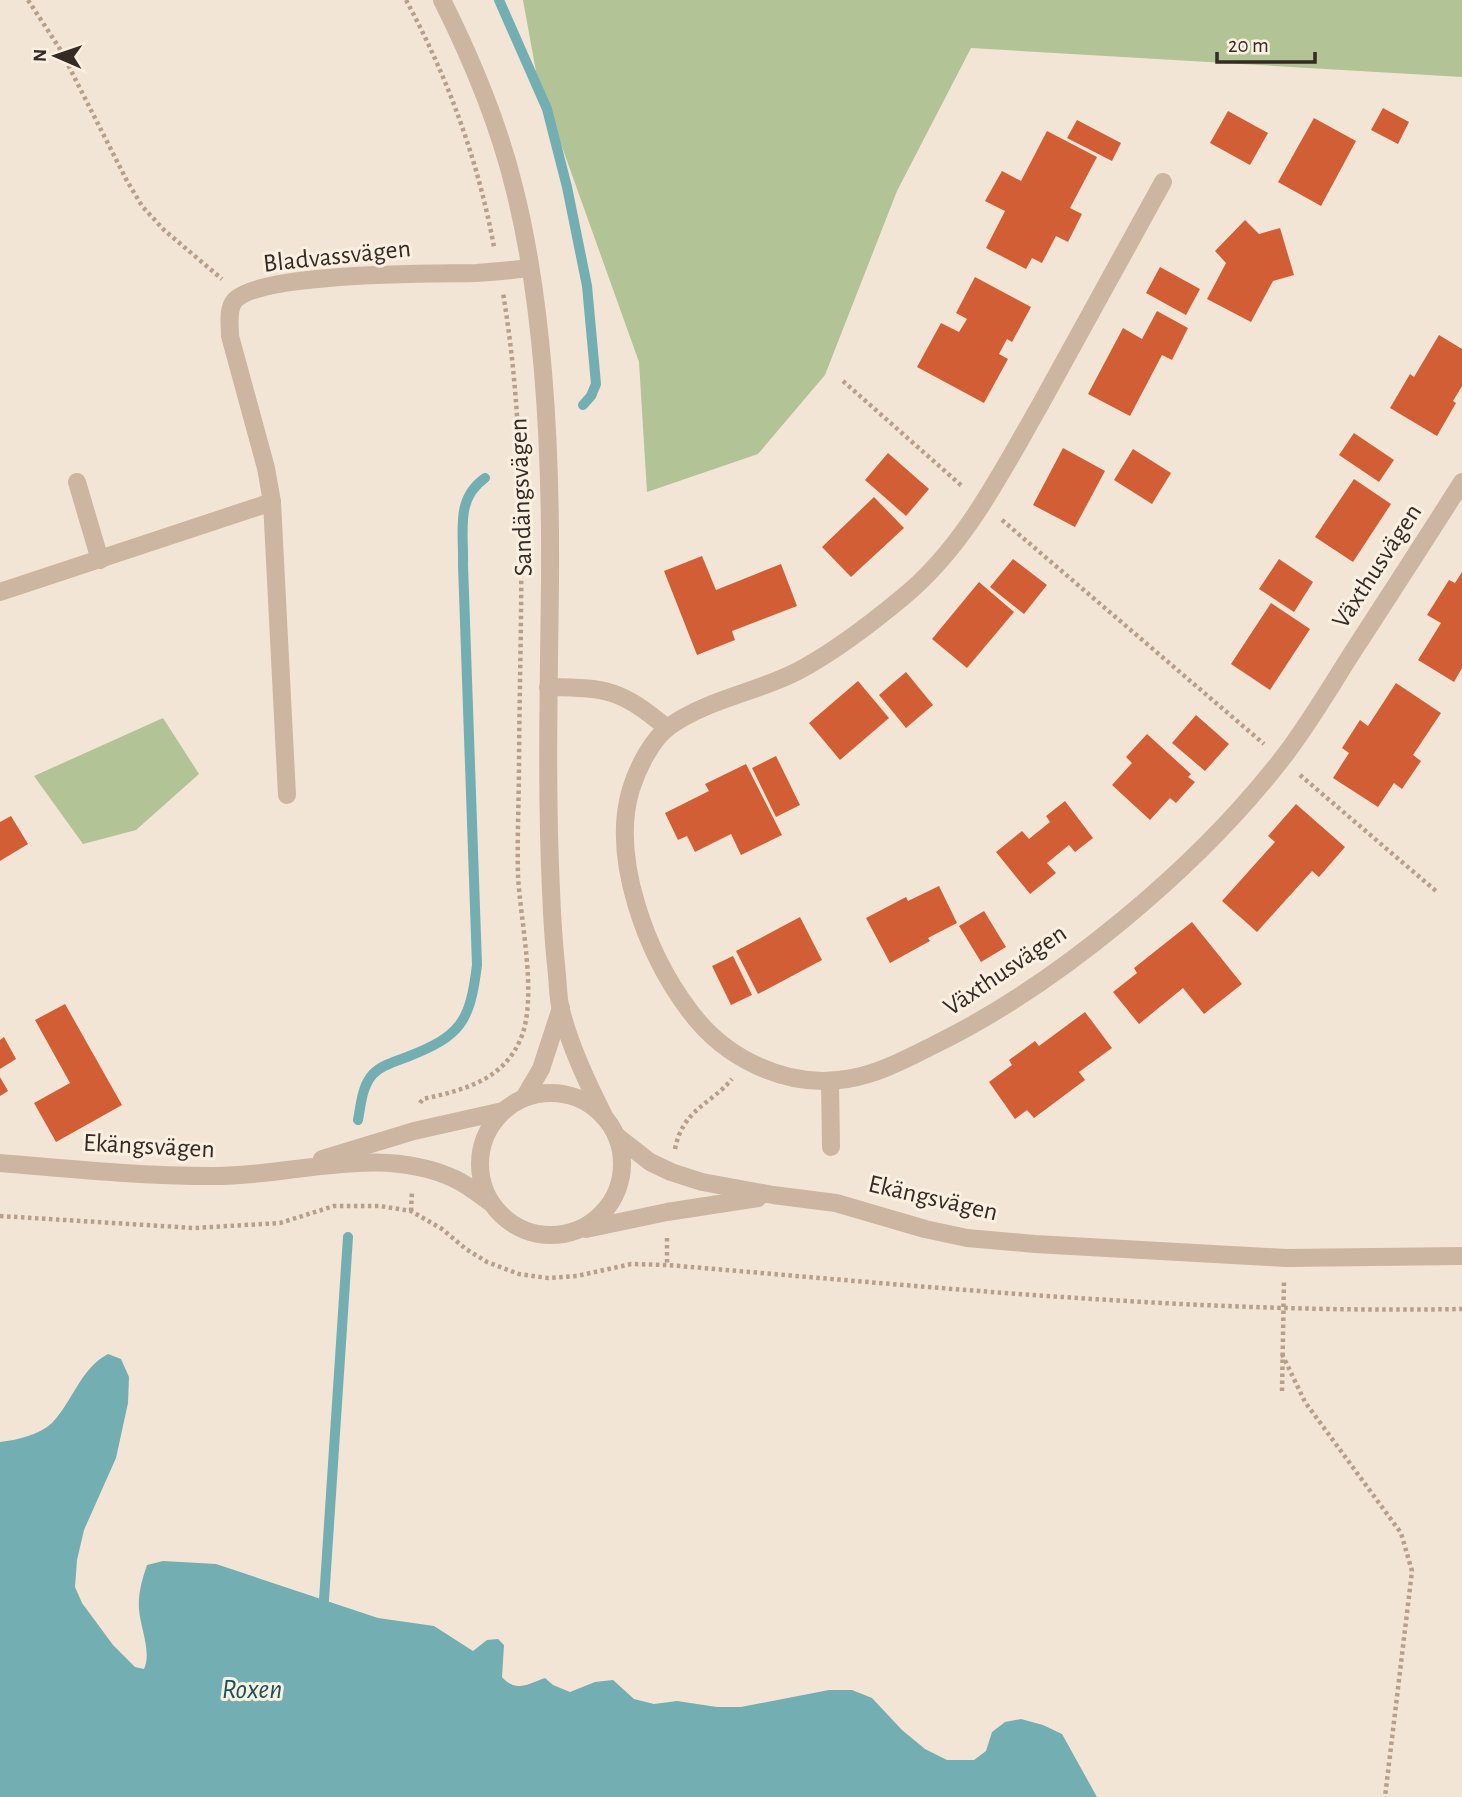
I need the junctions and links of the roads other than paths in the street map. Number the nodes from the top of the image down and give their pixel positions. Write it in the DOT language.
graph roads {
  1 [pos="442,0"];
  2 [pos="1163,181"];
  3 [pos="530,268"];
  4 [pos="77,482"];
  5 [pos="1462,482"];
  6 [pos="272,502"];
  7 [pos="100,560"];
  8 [pos="0,592"];
  9 [pos="548,687"];
  10 [pos="667,728"];
  11 [pos="287,795"];
  12 [pos="561,1008"];
  13 [pos="830,1081"];
  14 [pos="524,1098"];
  15 [pos="503,1111"];
  16 [pos="604,1116"];
  17 [pos="618,1137"];
  18 [pos="831,1147"];
  19 [pos="0,1163"];
  20 [pos="295,1168"];
  21 [pos="773,1195"];
  22 [pos="491,1203"];
  23 [pos="576,1231"];
  24 [pos="1462,1256"];
  1 -- 3 [label="street, Sandängsvägen"];
  2 -- 10 [label="street, Växthusvägen"];
  3 -- 6 [label="street, Bladvassvägen"];
  3 -- 9 [label="street, Sandängsvägen"];
  4 -- 7 [label="street"];
  5 -- 13 [label="street, Växthusvägen"];
  6 -- 7 [label="street"];
  6 -- 11 [label="street, Bladvassvägen"];
  7 -- 8 [label="street"];
  9 -- 10 [label="street"];
  9 -- 12 [label="street, Sandängsvägen"];
  10 -- 13 [label="street, Växthusvägen"];
  12 -- 14 [label="street, Sandängsvägen"];
  12 -- 16 [label="street, Sandängsvägen"];
  13 -- 18 [label="street"];
  14 -- 15 [label="street"];
  14 -- 16 [label="street"];
  15 -- 20 [label="street, Ekängsvägen"];
  15 -- 22 [label="street"];
  16 -- 17 [label="street"];
  17 -- 21 [label="street, Ekängsvägen"];
  17 -- 23 [label="street"];
  19 -- 20 [label="street, Ekängsvägen"];
  20 -- 22 [label="street, Ekängsvägen"];
  21 -- 23 [label="street, Ekängsvägen"];
  21 -- 24 [label="street, Ekängsvägen"];
  22 -- 23 [label="street"];
}
